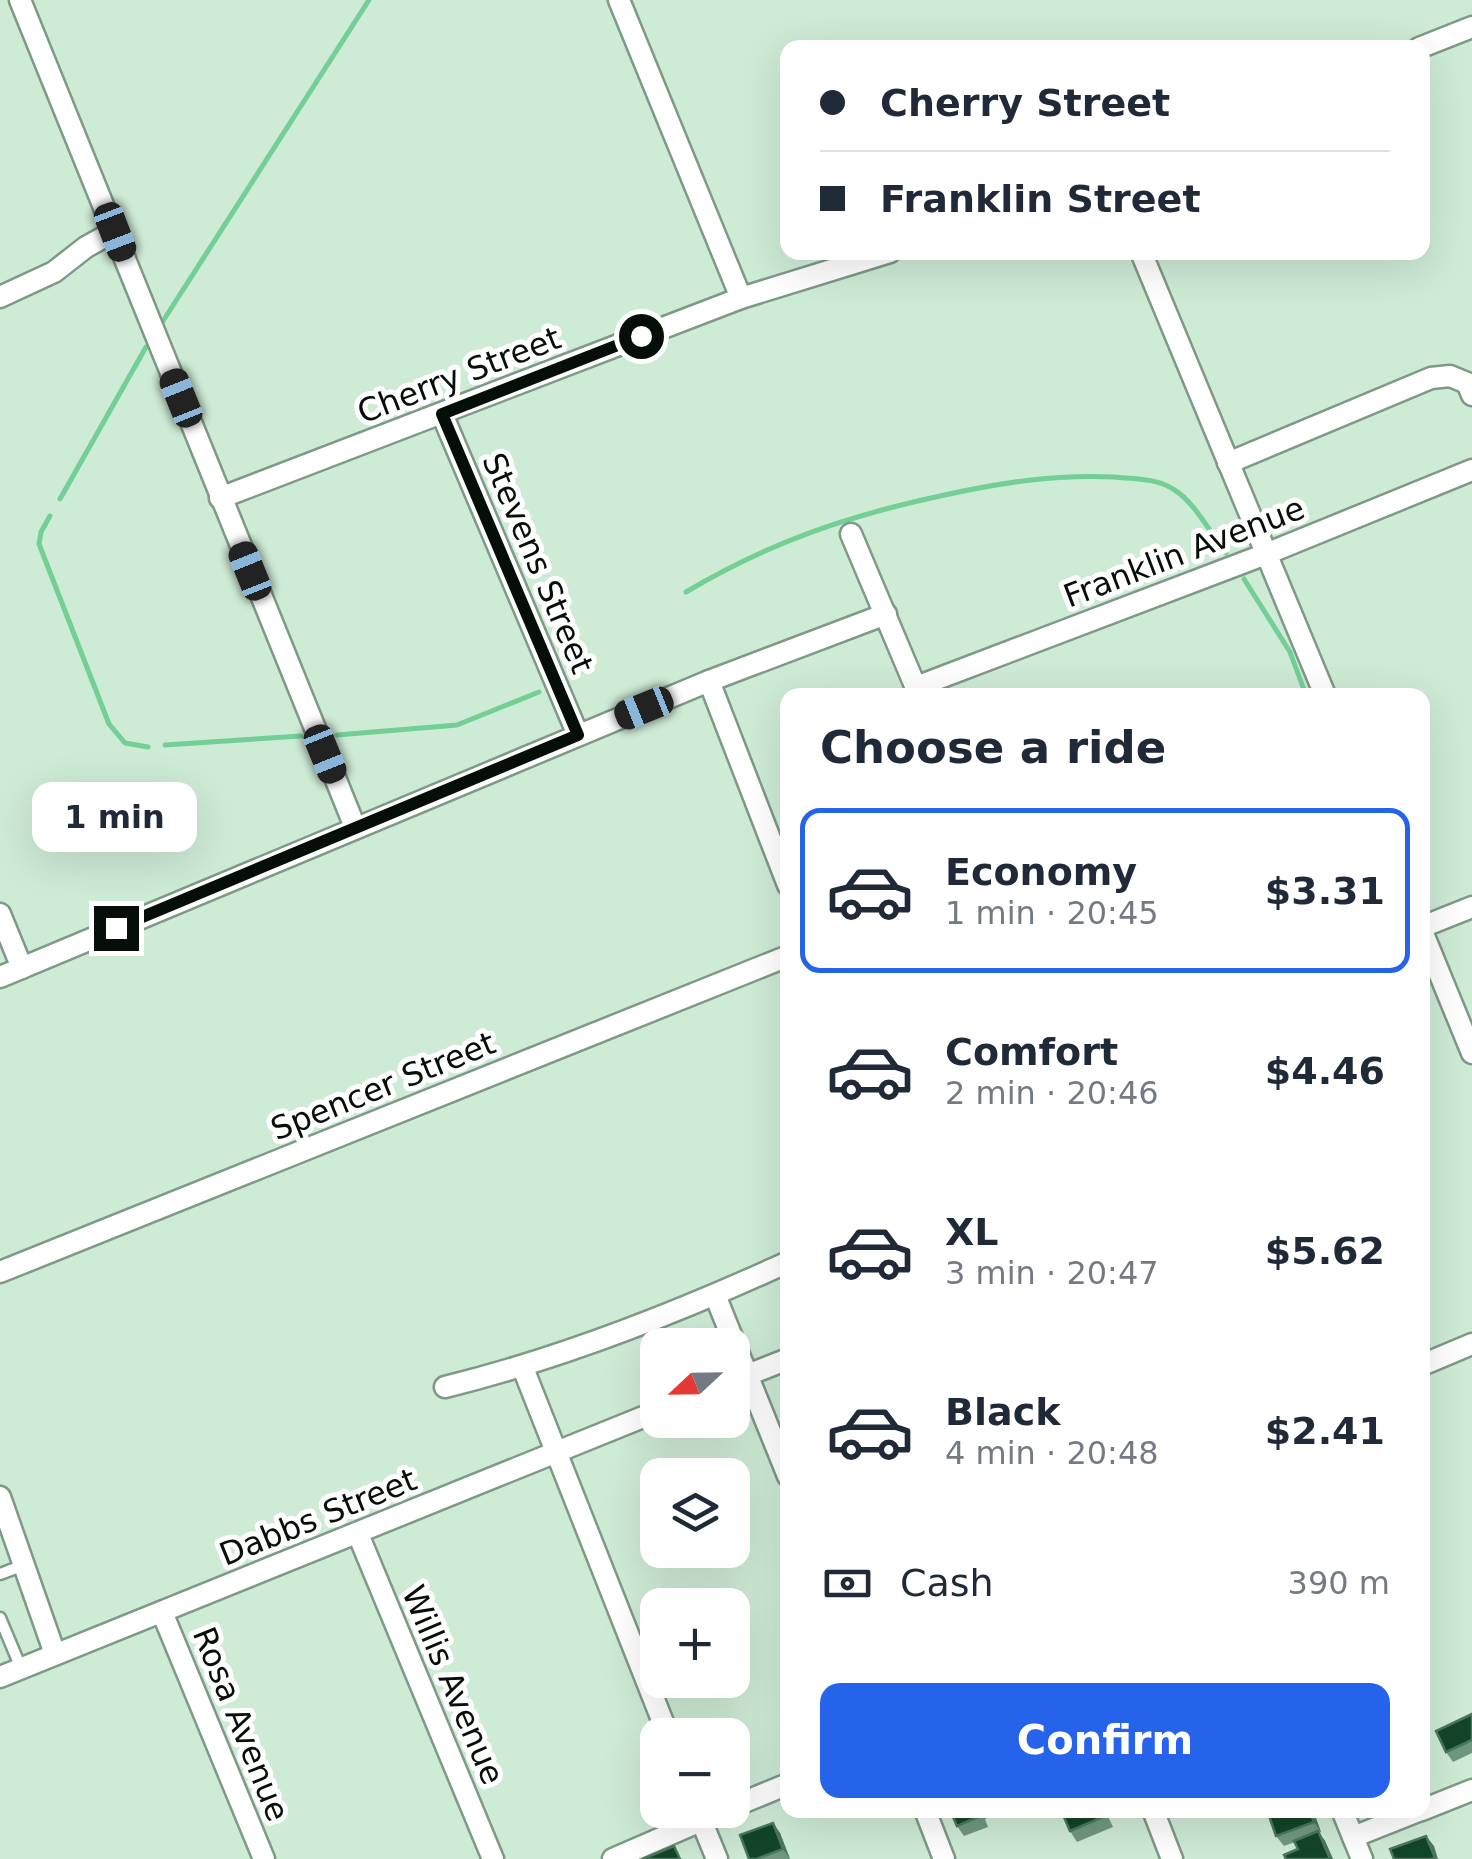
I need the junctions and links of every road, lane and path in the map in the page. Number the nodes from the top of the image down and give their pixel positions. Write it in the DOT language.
graph roads {
  1 [pos="20,0"];
  2 [pos="619,0"];
  3 [pos="1472,26"];
  4 [pos="1430,43"];
  5 [pos="115,232"];
  6 [pos="864,260"];
  7 [pos="1144,260"];
  8 [pos="0,297"];
  9 [pos="741,298"];
  10 [pos="1472,395"];
  11 [pos="442,414"];
  12 [pos="1228,462"];
  13 [pos="1472,470"];
  14 [pos="220,498"];
  15 [pos="851,534"];
  16 [pos="1266,554"];
  17 [pos="886,614"];
  18 [pos="708,681"];
  19 [pos="917,688"];
  20 [pos="926,688"];
  21 [pos="1322,688"];
  22 [pos="578,735"];
  23 [pos="354,827"];
  24 [pos="780,865"];
  25 [pos="1472,907"];
  26 [pos="0,914"];
  27 [pos="1430,925"];
  28 [pos="1430,949"];
  29 [pos="780,959"];
  30 [pos="22,968"];
  31 [pos="0,978"];
  32 [pos="1472,1053"];
  33 [pos="780,1266"];
  34 [pos="0,1272"];
  35 [pos="715,1295"];
  36 [pos="725,1328"];
  37 [pos="1472,1344"];
  38 [pos="780,1361"];
  39 [pos="1430,1362"];
  40 [pos="523,1368"];
  41 [pos="750,1374"];
  42 [pos="445,1387"];
  43 [pos="750,1400"];
  44 [pos="640,1417"];
  45 [pos="557,1450"];
  46 [pos="780,1460"];
  47 [pos="0,1497"];
  48 [pos="358,1534"];
  49 [pos="24,1564"];
  50 [pos="0,1574"];
  51 [pos="162,1612"];
  52 [pos="0,1618"];
  53 [pos="55,1654"];
  54 [pos="21,1668"];
  55 [pos="0,1677"];
  56 [pos="661,1718"];
  57 [pos="780,1787"];
  58 [pos="1472,1790"];
  59 [pos="750,1800"];
  60 [pos="1430,1807"];
  61 [pos="928,1818"];
  62 [pos="1156,1818"];
  63 [pos="1345,1818"];
  64 [pos="1402,1818"];
  65 [pos="674,1828"];
  66 [pos="705,1828"];
  67 [pos="1353,1837"];
  68 [pos="264,1859"];
  69 [pos="493,1859"];
  70 [pos="613,1859"];
  71 [pos="716,1859"];
  72 [pos="944,1859"];
  73 [pos="1172,1859"];
  74 [pos="1362,1859"];
  1 -- 5 [label="street"];
  2 -- 9 [label="street"];
  3 -- 4 [label="street"];
  5 -- 8 [label="street"];
  5 -- 14 [label="street"];
  6 -- 9 [label="street, Cherry Street"];
  7 -- 12 [label="street"];
  9 -- 11 [label="street, Cherry Street"];
  10 -- 12 [label="street"];
  11 -- 14 [label="street, Cherry Street"];
  11 -- 22 [label="street, Stevens Street"];
  12 -- 16 [label="street"];
  13 -- 16 [label="street, Franklin Avenue"];
  14 -- 23 [label="street"];
  15 -- 17 [label="street"];
  16 -- 20 [label="street, Franklin Avenue"];
  16 -- 21 [label="street"];
  17 -- 18 [label="street"];
  17 -- 19 [label="street"];
  18 -- 22 [label="street"];
  18 -- 24 [label="street"];
  22 -- 23 [label="street"];
  23 -- 30 [label="street"];
  25 -- 27 [label="street"];
  26 -- 30 [label="street"];
  28 -- 32 [label="street"];
  29 -- 34 [label="street, Spencer Street"];
  30 -- 31 [label="street"];
  33 -- 35 [label="street"];
  35 -- 36 [label="street"];
  35 -- 40 [label="street"];
  37 -- 39 [label="street"];
  38 -- 41 [label="street"];
  40 -- 42 [label="street"];
  40 -- 45 [label="street"];
  43 -- 46 [label="street"];
  44 -- 45 [label="street, Dabbs Street"];
  45 -- 48 [label="street, Dabbs Street"];
  45 -- 56 [label="street"];
  47 -- 49 [label="street"];
  48 -- 51 [label="street, Dabbs Street"];
  48 -- 69 [label="street, Willis Avenue"];
  49 -- 50 [label="lane"];
  49 -- 53 [label="street"];
  51 -- 53 [label="street, Dabbs Street"];
  51 -- 68 [label="street, Rosa Avenue"];
  52 -- 54 [label="lane"];
  53 -- 54 [label="street, Dabbs Street"];
  54 -- 55 [label="street, Dabbs Street"];
  57 -- 59 [label="street"];
  58 -- 60 [label="street"];
  61 -- 72 [label="street"];
  62 -- 73 [label="street"];
  63 -- 67 [label="street"];
  64 -- 67 [label="street"];
  65 -- 70 [label="street"];
  66 -- 71 [label="street"];
  67 -- 74 [label="street"];
}
